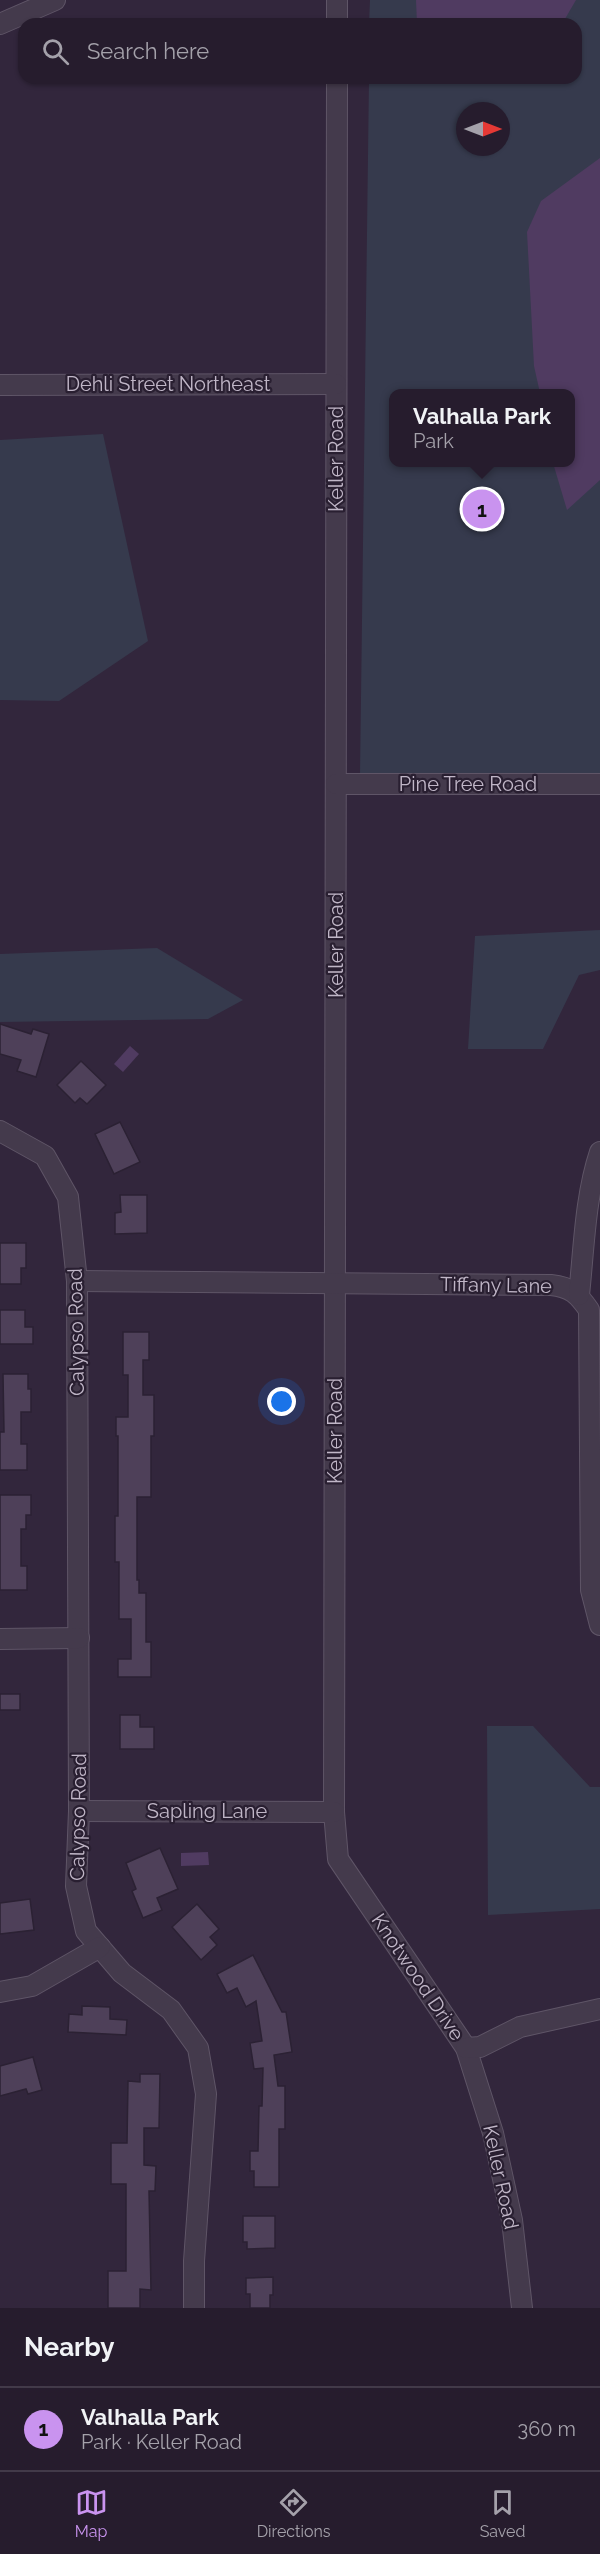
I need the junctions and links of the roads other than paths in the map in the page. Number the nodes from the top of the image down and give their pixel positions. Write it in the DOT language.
graph roads {
  1 [pos="55,0"];
  2 [pos="337,0"];
  3 [pos="337,18"];
  4 [pos="0,24"];
  5 [pos="337,84"];
  6 [pos="0,384"];
  7 [pos="336,384"];
  8 [pos="336,784"];
  9 [pos="600,784"];
  10 [pos="0,1131"];
  11 [pos="600,1152"];
  12 [pos="77,1281"];
  13 [pos="336,1284"];
  14 [pos="579,1295"];
  15 [pos="600,1624"];
  16 [pos="79,1638"];
  17 [pos="0,1639"];
  18 [pos="79,1811"];
  19 [pos="334,1812"];
  20 [pos="100,1947"];
  21 [pos="0,1992"];
  22 [pos="600,2009"];
  23 [pos="466,2048"];
  24 [pos="194,2308"];
  25 [pos="522,2308"];
  1 -- 4 [label="street"];
  2 -- 3 [label="street"];
  5 -- 7 [label="street, Keller Road"];
  6 -- 7 [label="street, Dehli Street Northeast"];
  7 -- 8 [label="street, Keller Road"];
  8 -- 9 [label="street, Pine Tree Road"];
  8 -- 13 [label="street, Keller Road"];
  10 -- 12 [label="street, Calypso Road"];
  11 -- 14 [label="street"];
  12 -- 13 [label="street, Tiffany Lane"];
  12 -- 16 [label="street, Calypso Road"];
  13 -- 14 [label="street, Tiffany Lane"];
  13 -- 19 [label="street, Keller Road"];
  14 -- 15 [label="street, Tiffany Lane"];
  16 -- 17 [label="street"];
  16 -- 18 [label="street, Calypso Road"];
  18 -- 19 [label="street, Sapling Lane"];
  18 -- 20 [label="street, Calypso Road"];
  19 -- 23 [label="street, Knotwood Drive"];
  20 -- 21 [label="street"];
  20 -- 24 [label="street, Calypso Road"];
  22 -- 23 [label="street, Knotwood Drive"];
  23 -- 25 [label="street, Keller Road"];
}
